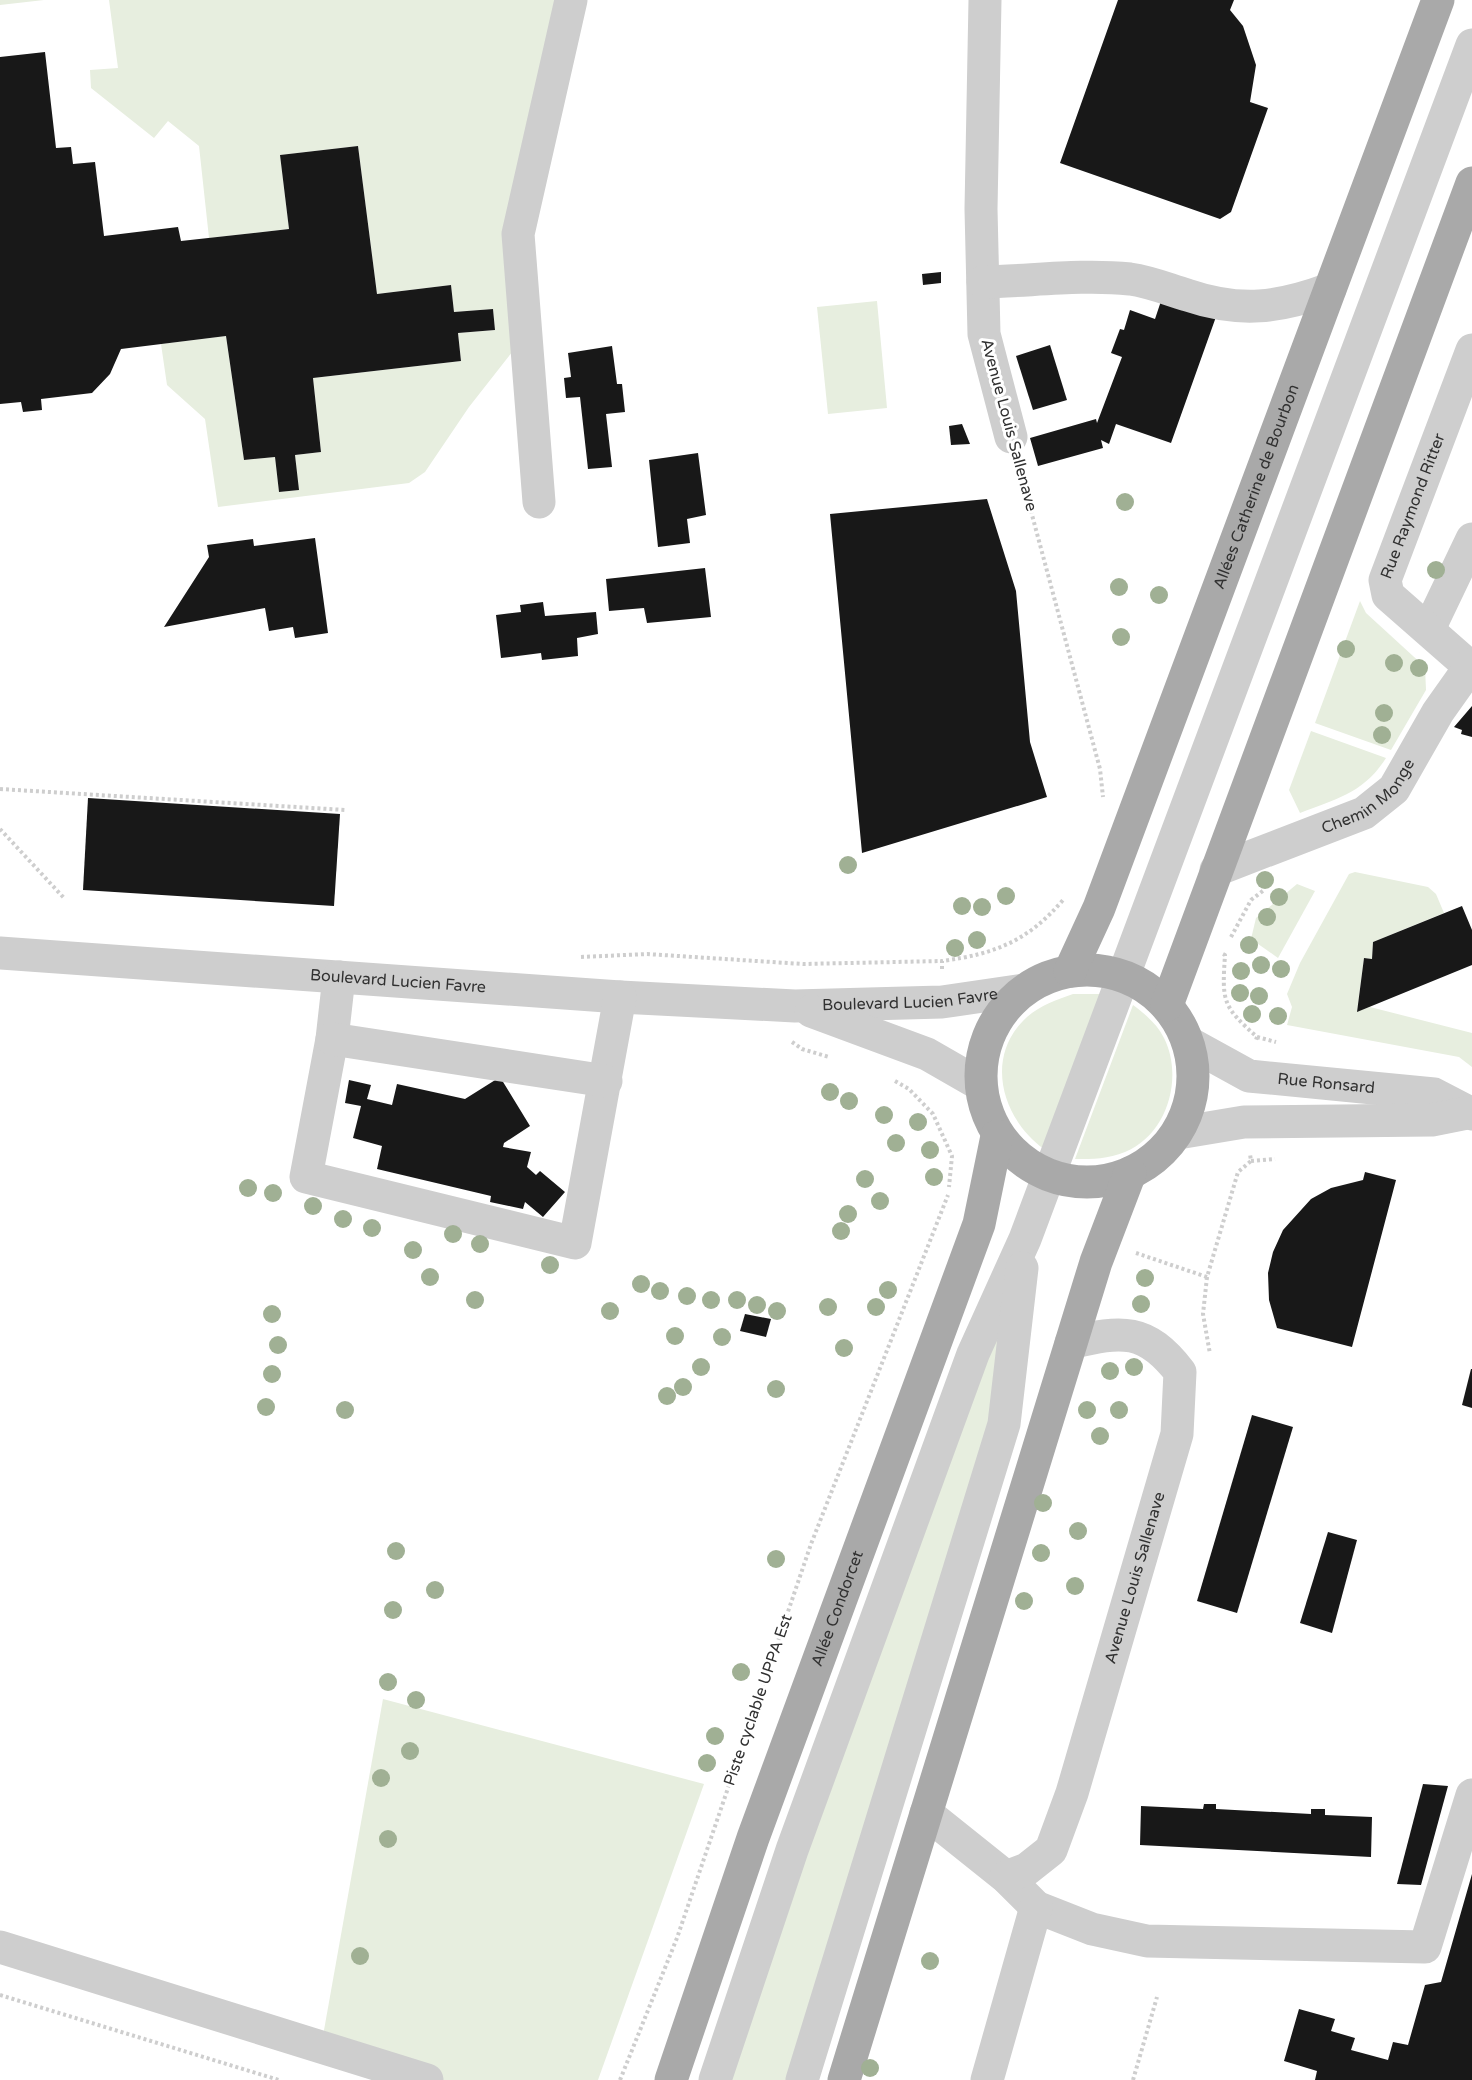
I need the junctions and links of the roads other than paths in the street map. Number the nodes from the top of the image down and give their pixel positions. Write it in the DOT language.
graph roads {
  1 [pos="571,0"];
  2 [pos="985,0"];
  3 [pos="1438,0"];
  4 [pos="1472,45"];
  5 [pos="1472,183"];
  6 [pos="983,282"];
  7 [pos="1330,289"];
  8 [pos="1472,350"];
  9 [pos="1011,437"];
  10 [pos="539,502"];
  11 [pos="1472,539"];
  12 [pos="1429,629"];
  13 [pos="1471,665"];
  14 [pos="1216,870"];
  15 [pos="0,953"];
  16 [pos="1070,971"];
  17 [pos="339,977"];
  18 [pos="1125,977"];
  19 [pos="1024,990"];
  20 [pos="620,997"];
  21 [pos="1167,1005"];
  22 [pos="795,1006"];
  23 [pos="332,1039"];
  24 [pos="1189,1043"];
  25 [pos="606,1081"];
  26 [pos="981,1085"];
  27 [pos="1469,1114"];
  28 [pos="1178,1133"];
  29 [pos="997,1136"];
  30 [pos="1130,1173"];
  31 [pos="1049,1175"];
  32 [pos="1025,1239"];
  33 [pos="1071,1342"];
  34 [pos="1472,1795"];
  35 [pos="926,1813"];
  36 [pos="1006,1877"];
  37 [pos="1036,1907"];
  38 [pos="0,1947"];
  39 [pos="427,2080"];
  40 [pos="671,2080"];
  41 [pos="715,2080"];
  42 [pos="802,2080"];
  43 [pos="844,2080"];
  44 [pos="987,2080"];
  1 -- 10 [label="street"];
  2 -- 6 [label="street, Avenue Louis Sallenave"];
  3 -- 7 [label="main road, Allées Catherine de Bourbon"];
  4 -- 18 [label="street"];
  5 -- 14 [label="main road"];
  6 -- 7 [label="street"];
  6 -- 9 [label="street, Avenue Louis Sallenave"];
  7 -- 16 [label="main road, Allées Catherine de Bourbon"];
  8 -- 12 [label="street, Rue Raymond Ritter"];
  11 -- 12 [label="street"];
  12 -- 13 [label="street, Rue Raymond Ritter"];
  13 -- 14 [label="street, Chemin Monge"];
  14 -- 21 [label="main road"];
  15 -- 17 [label="street, Boulevard Lucien Favre"];
  16 -- 18 [label="main road"];
  16 -- 19 [label="main road"];
  17 -- 20 [label="street, Boulevard Lucien Favre"];
  17 -- 23 [label="street"];
  18 -- 21 [label="main road"];
  18 -- 31 [label="street"];
  19 -- 22 [label="street, Boulevard Lucien Favre"];
  19 -- 26 [label="main road"];
  20 -- 22 [label="street, Boulevard Lucien Favre"];
  20 -- 25 [label="street"];
  21 -- 24 [label="main road"];
  22 -- 26 [label="street, Boulevard Lucien Favre"];
  23 -- 25 [label="street"];
  23 -- 25 [label="street"];
  24 -- 27 [label="street, Rue Ronsard"];
  24 -- 28 [label="main road"];
  26 -- 29 [label="main road"];
  27 -- 28 [label="street, Rue Ronsard"];
  28 -- 30 [label="main road"];
  29 -- 31 [label="main road"];
  29 -- 40 [label="main road, Allée Condorcet"];
  30 -- 31 [label="main road"];
  30 -- 33 [label="main road"];
  31 -- 32 [label="street"];
  32 -- 41 [label="street"];
  32 -- 42 [label="street"];
  33 -- 35 [label="main road"];
  33 -- 36 [label="street, Avenue Louis Sallenave"];
  34 -- 37 [label="street"];
  35 -- 36 [label="street"];
  35 -- 43 [label="main road"];
  36 -- 37 [label="street"];
  37 -- 44 [label="street"];
  38 -- 39 [label="street"];
}
